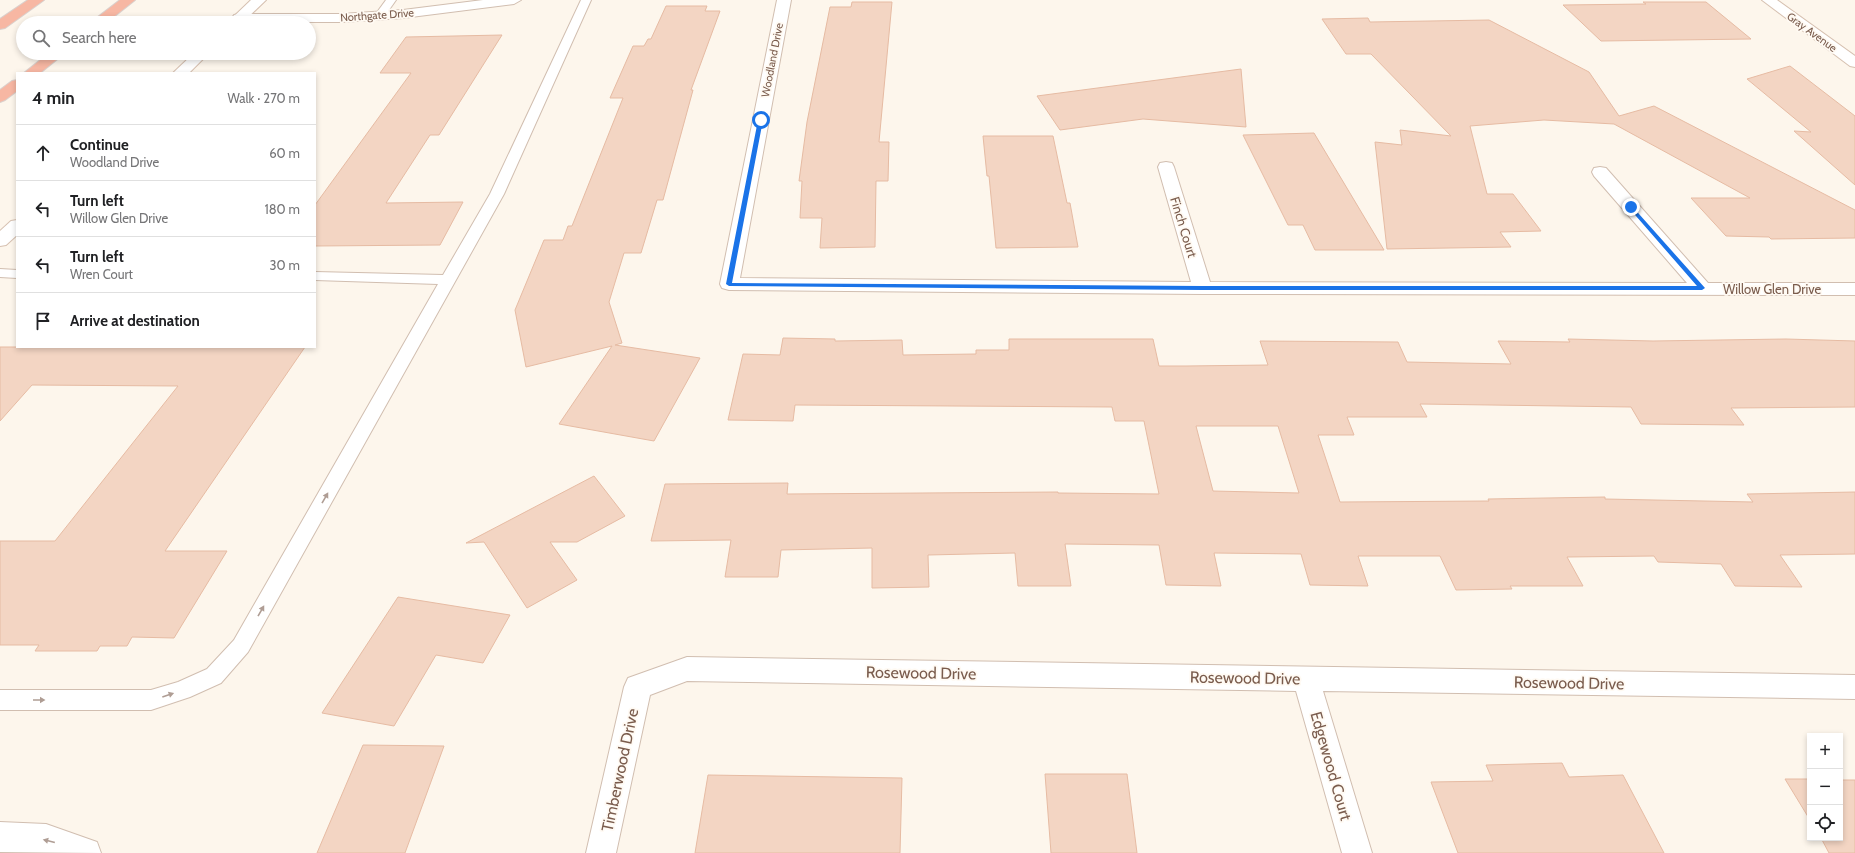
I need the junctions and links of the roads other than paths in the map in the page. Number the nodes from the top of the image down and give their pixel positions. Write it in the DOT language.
graph roads {
  1 [pos="37,0"];
  2 [pos="128,0"];
  3 [pos="259,0"];
  4 [pos="391,0"];
  5 [pos="514,0"];
  6 [pos="586,0"];
  7 [pos="784,0"];
  8 [pos="1769,0"];
  9 [pos="380,15"];
  10 [pos="107,16"];
  11 [pos="242,16"];
  12 [pos="316,19"];
  13 [pos="0,25"];
  14 [pos="49,60"];
  15 [pos="194,60"];
  16 [pos="1855,63"];
  17 [pos="32,72"];
  18 [pos="181,72"];
  19 [pos="16,85"];
  20 [pos="0,97"];
  21 [pos="1166,167"];
  22 [pos="1600,172"];
  23 [pos="16,226"];
  24 [pos="0,240"];
  25 [pos="0,274"];
  26 [pos="16,274"];
  27 [pos="316,276"];
  28 [pos="448,280"];
  29 [pos="729,284"];
  30 [pos="1202,288"];
  31 [pos="1702,288"];
  32 [pos="1855,289"];
  33 [pos="1306,679"];
  34 [pos="638,687"];
  35 [pos="1855,687"];
  36 [pos="0,700"];
  37 [pos="0,837"];
  38 [pos="86,853"];
  39 [pos="602,853"];
  40 [pos="1357,853"];
  1 -- 13 [label="highway"];
  2 -- 10 [label="highway"];
  3 -- 11 [label="street"];
  4 -- 9 [label="lane"];
  5 -- 9 [label="street, Northgate Drive"];
  6 -- 28 [label="lane"];
  7 -- 29 [label="street, Woodland Drive"];
  8 -- 16 [label="street, Gray Avenue"];
  9 -- 12 [label="street, Northgate Drive"];
  14 -- 17 [label="highway"];
  15 -- 18 [label="street"];
  19 -- 20 [label="highway"];
  21 -- 30 [label="street, Finch Court"];
  22 -- 31 [label="street"];
  23 -- 24 [label="street"];
  25 -- 26 [label="lane"];
  27 -- 28 [label="lane"];
  36 -- 28 [label="lane, one-way"];
  29 -- 30 [label="street, Willow Glen Drive"];
  30 -- 31 [label="street, Willow Glen Drive"];
  31 -- 32 [label="street, Willow Glen Drive"];
  33 -- 34 [label="street, Rosewood Drive"];
  33 -- 35 [label="street, Rosewood Drive"];
  33 -- 40 [label="street, Edgewood Court"];
  34 -- 39 [label="street, Timberwood Drive"];
  38 -- 37 [label="street, one-way"];
}
